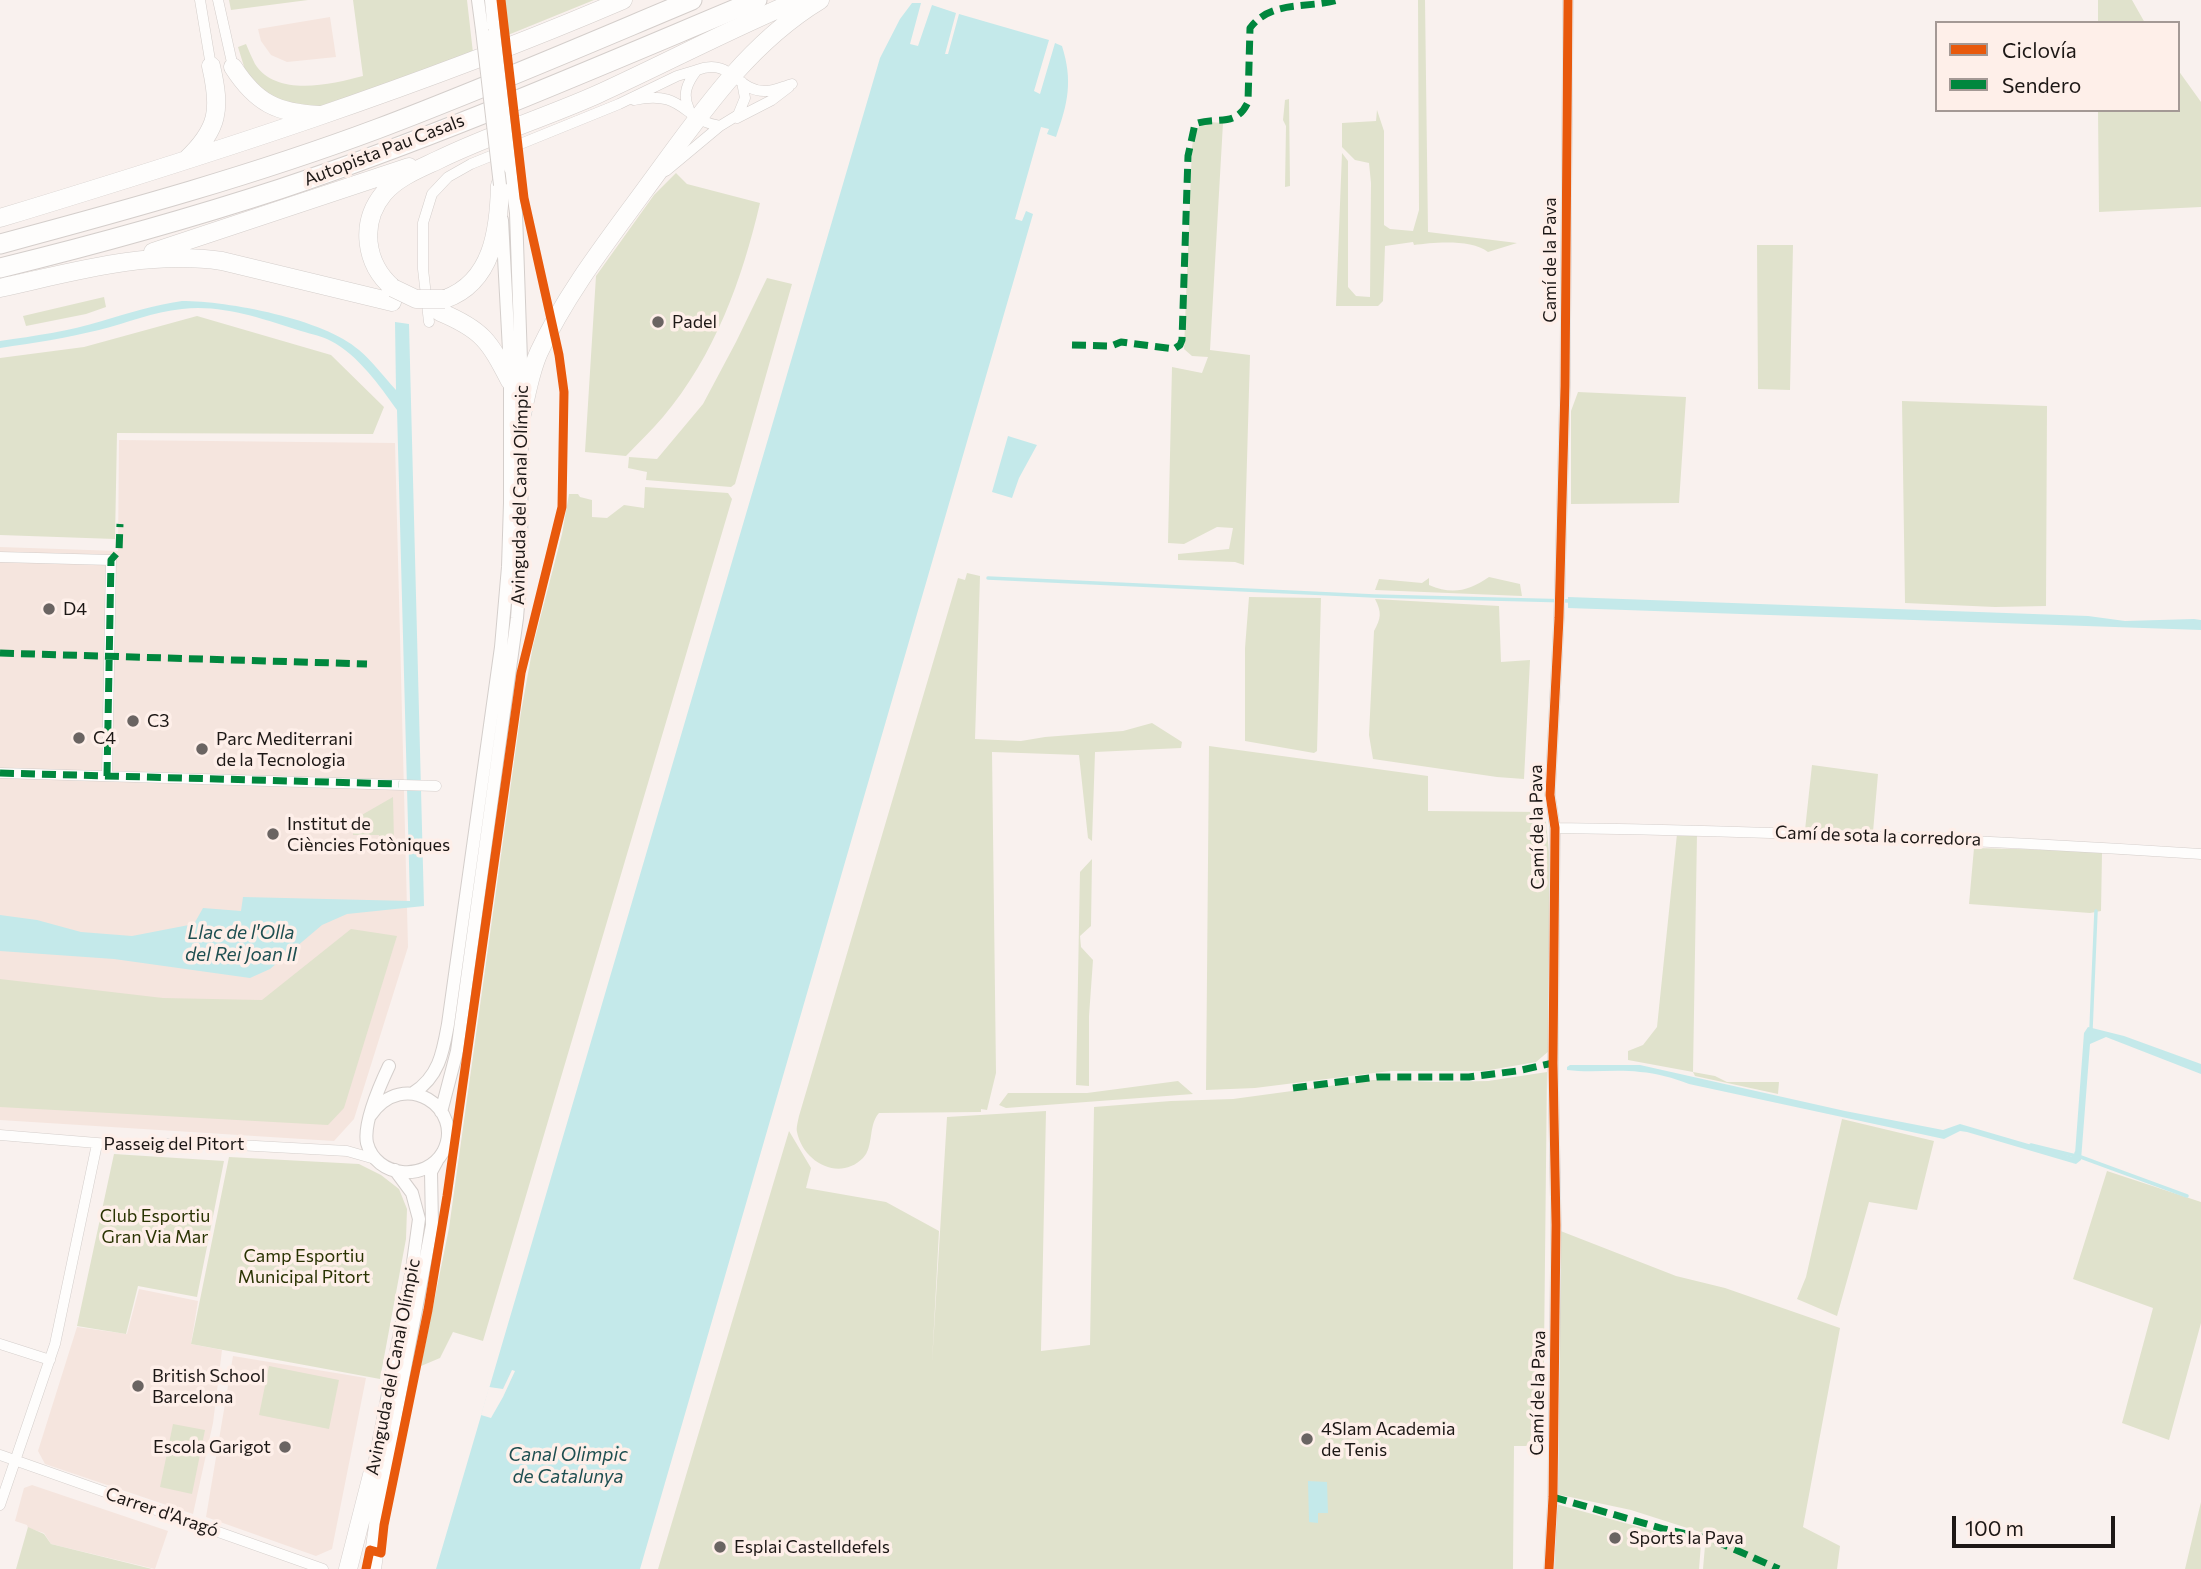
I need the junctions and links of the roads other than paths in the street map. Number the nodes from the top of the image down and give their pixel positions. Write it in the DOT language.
graph roads {
  1 [pos="200,0"];
  2 [pos="218,0"];
  3 [pos="478,0"];
  4 [pos="491,0"];
  5 [pos="623,0"];
  6 [pos="692,0"];
  7 [pos="757,0"];
  8 [pos="799,0"];
  9 [pos="820,0"];
  10 [pos="1568,0"];
  11 [pos="488,31"];
  12 [pos="211,66"];
  13 [pos="233,67"];
  14 [pos="697,70"];
  15 [pos="737,78"];
  16 [pos="619,104"];
  17 [pos="693,114"];
  18 [pos="326,116"];
  19 [pos="733,120"];
  20 [pos="720,126"];
  21 [pos="459,150"];
  22 [pos="184,163"];
  23 [pos="500,185"];
  24 [pos="645,190"];
  25 [pos="0,218"];
  26 [pos="0,244"];
  27 [pos="123,262"];
  28 [pos="0,268"];
  29 [pos="0,288"];
  30 [pos="392,295"];
  31 [pos="438,311"];
  32 [pos="510,381"];
  33 [pos="522,414"];
  34 [pos="0,557"];
  35 [pos="0,773"];
  36 [pos="107,776"];
  37 [pos="432,786"];
  38 [pos="1555,828"];
  39 [pos="2201,853"];
  40 [pos="407,1093"];
  41 [pos="441,1112"];
  42 [pos="370,1116"];
  43 [pos="367,1134"];
  44 [pos="0,1135"];
  45 [pos="97,1144"];
  46 [pos="347,1151"];
  47 [pos="376,1159"];
  48 [pos="437,1161"];
  49 [pos="395,1170"];
  50 [pos="0,1344"];
  51 [pos="50,1360"];
  52 [pos="0,1455"];
  53 [pos="15,1460"];
  54 [pos="379,1470"];
  55 [pos="0,1505"];
  56 [pos="323,1569"];
  57 [pos="348,1569"];
  58 [pos="356,1569"];
  59 [pos="363,1569"];
  60 [pos="372,1569"];
  61 [pos="1549,1569"];
  1 -- 12 [label="street"];
  2 -- 13 [label="street"];
  3 -- 11 [label="street, Avinguda del Canal Olímpic"];
  4 -- 11 [label="street, Avinguda del Canal Olímpic"];
  5 -- 18 [label="highway"];
  6 -- 26 [label="highway, Autopista Pau Casals"];
  7 -- 28 [label="highway, Autopista Pau Casals"];
  8 -- 21 [label="highway"];
  9 -- 15 [label="highway"];
  10 -- 38 [label="street, Camí de la Pava"];
  11 -- 23 [label="street, Avinguda del Canal Olímpic, bridge"];
  11 -- 33 [label="street, Avinguda del Canal Olímpic, bridge"];
  12 -- 22 [label="highway"];
  13 -- 18 [label="highway"];
  14 -- 15 [label="street"];
  14 -- 16 [label="street"];
  14 -- 17 [label="street"];
  15 -- 17 [label="highway"];
  15 -- 19 [label="street"];
  15 -- 19 [label="street"];
  16 -- 17 [label="street"];
  16 -- 31 [label="street"];
  17 -- 20 [label="street"];
  17 -- 24 [label="highway"];
  18 -- 22 [label="highway"];
  19 -- 20 [label="street"];
  20 -- 24 [label="street"];
  21 -- 27 [label="highway"];
  21 -- 30 [label="highway"];
  22 -- 25 [label="highway"];
  23 -- 31 [label="highway"];
  23 -- 32 [label="street, Avinguda del Canal Olímpic"];
  24 -- 33 [label="highway"];
  27 -- 29 [label="highway"];
  27 -- 30 [label="highway"];
  30 -- 31 [label="highway, bridge"];
  31 -- 32 [label="highway"];
  32 -- 40 [label="street, Avinguda del Canal Olímpic"];
  33 -- 41 [label="street, Avinguda del Canal Olímpic"];
  34 -- 36 [label="street"];
  35 -- 36 [label="street"];
  36 -- 37 [label="street"];
  38 -- 39 [label="street, Camí de sota la corredora"];
  38 -- 61 [label="street, Camí de la Pava"];
  40 -- 41 [label="street"];
  40 -- 42 [label="street"];
  40 -- 42 [label="street"];
  41 -- 48 [label="street"];
  42 -- 43 [label="street"];
  43 -- 46 [label="street"];
  43 -- 47 [label="street"];
  44 -- 45 [label="street, Passeig del Pitort"];
  45 -- 46 [label="street, Passeig del Pitort"];
  45 -- 51 [label="street"];
  46 -- 47 [label="street, Passeig del Pitort"];
  47 -- 49 [label="street"];
  48 -- 49 [label="street"];
  48 -- 54 [label="street, Avinguda del Canal Olímpic"];
  49 -- 54 [label="street, Avinguda del Canal Olímpic"];
  50 -- 51 [label="street"];
  51 -- 53 [label="street"];
  52 -- 53 [label="street, Carrer d'Aragó"];
  53 -- 55 [label="street"];
  53 -- 56 [label="street, Carrer d'Aragó"];
  54 -- 57 [label="highway"];
  54 -- 58 [label="street, Avinguda del Canal Olímpic"];
  54 -- 59 [label="street, Avinguda del Canal Olímpic"];
  54 -- 60 [label="highway"];
}
